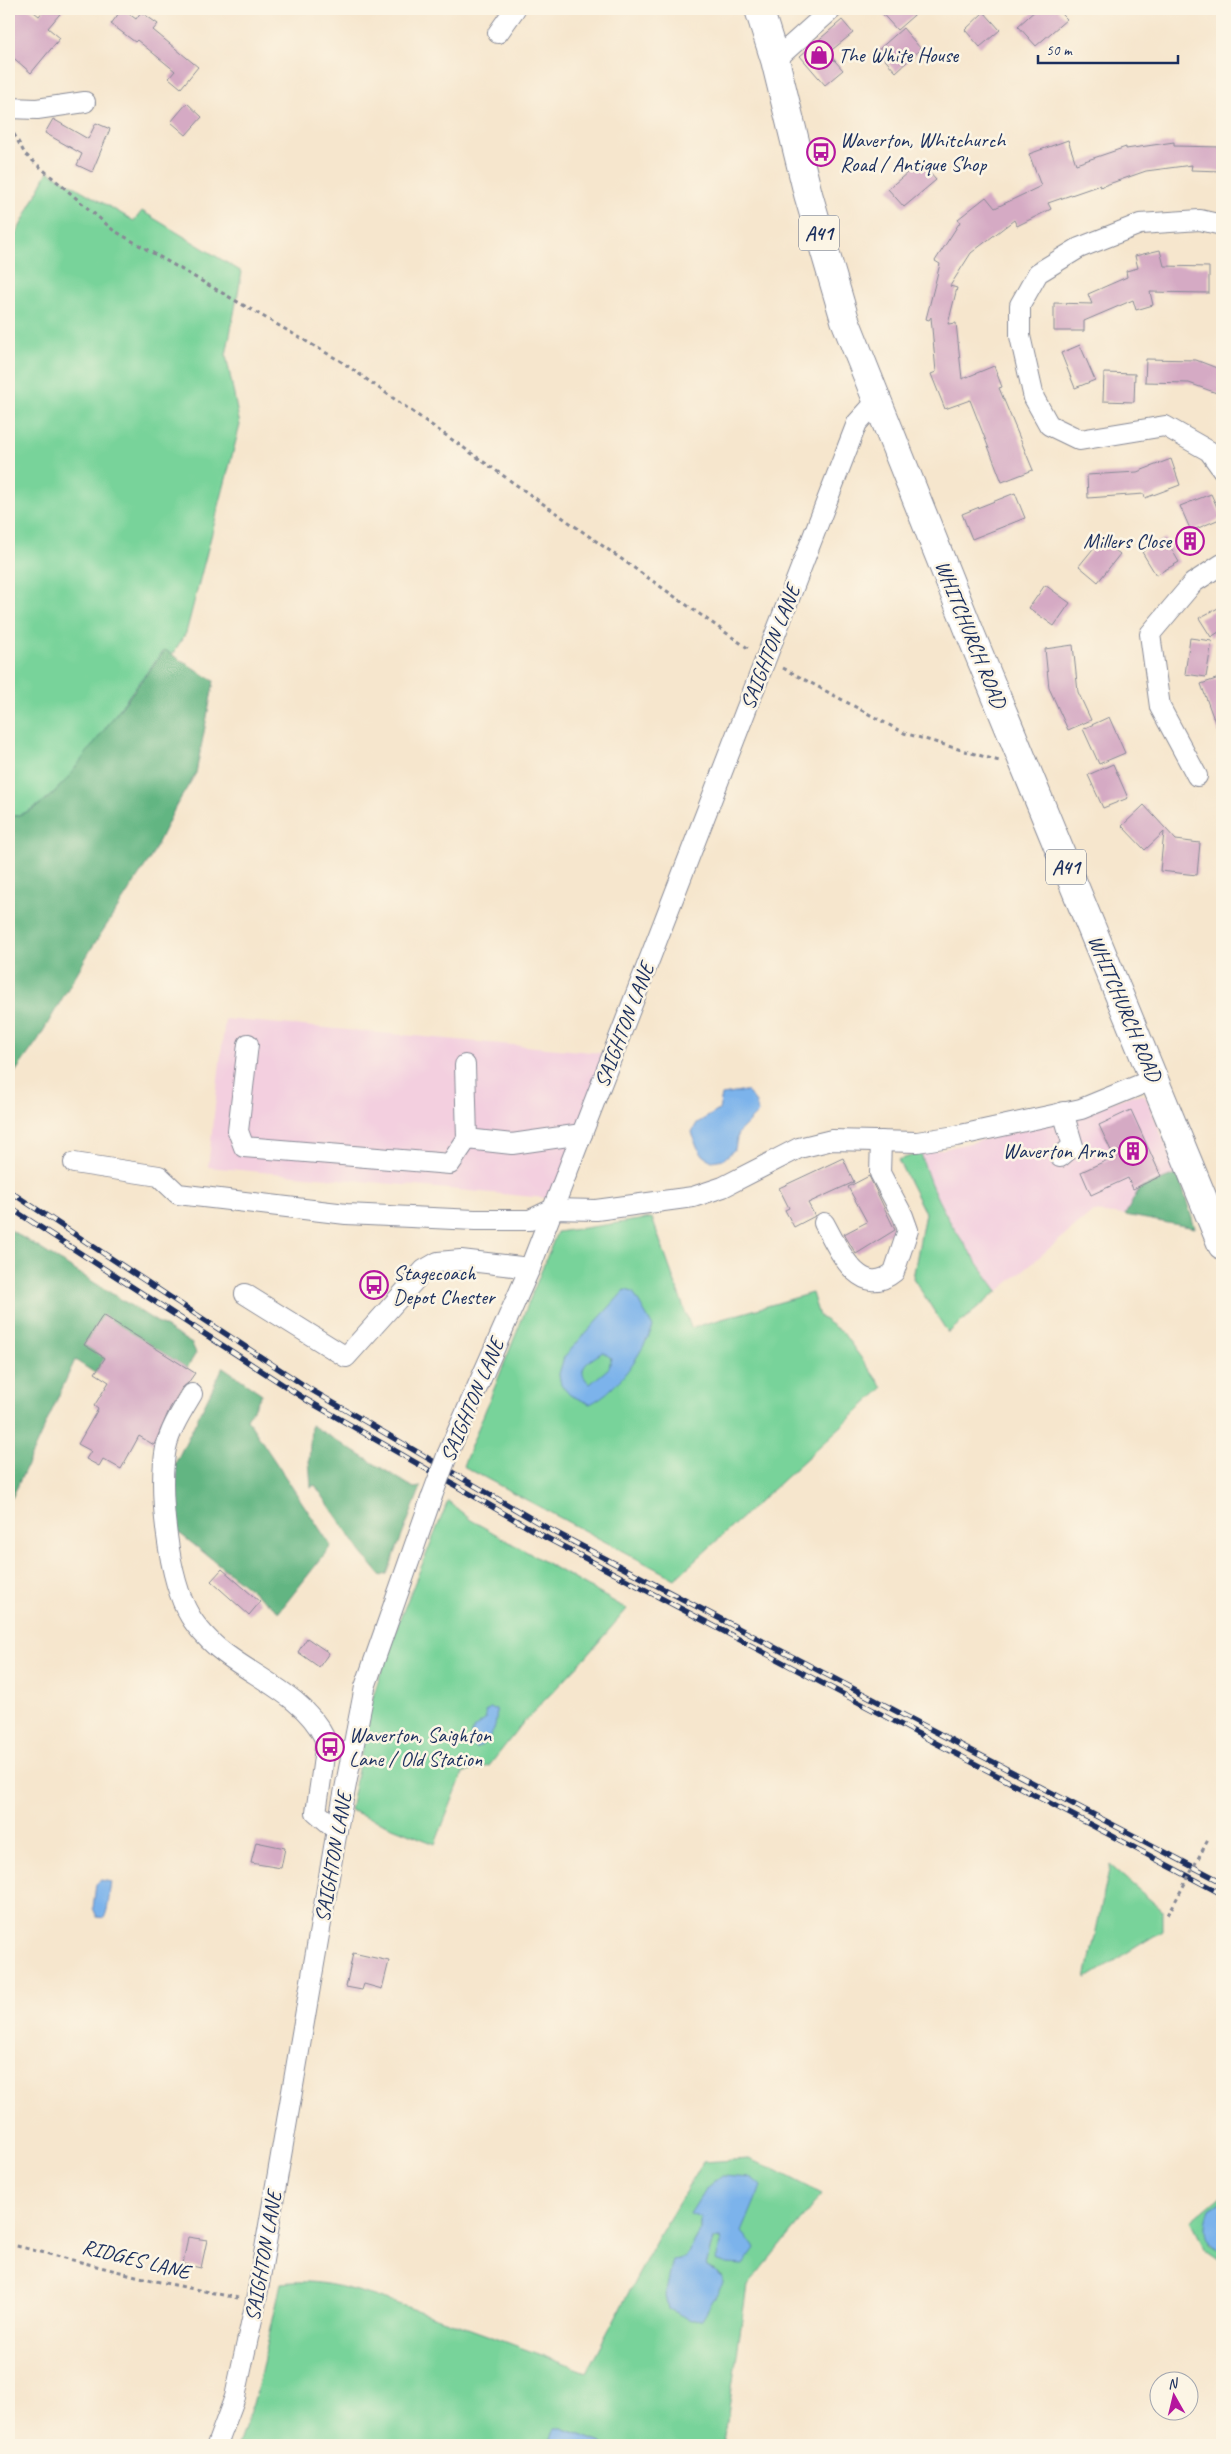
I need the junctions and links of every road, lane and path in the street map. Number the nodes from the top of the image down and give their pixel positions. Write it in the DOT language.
graph roads {
  1 [pos="515,9"];
  2 [pos="759,9"];
  3 [pos="832,9"];
  4 [pos="498,33"];
  5 [pos="775,60"];
  6 [pos="85,102"];
  7 [pos="9,108"];
  8 [pos="9,125"];
  9 [pos="1222,225"];
  10 [pos="877,401"];
  11 [pos="1222,469"];
  12 [pos="1222,564"];
  13 [pos="766,659"];
  14 [pos="1022,759"];
  15 [pos="1197,776"];
  16 [pos="248,1044"];
  17 [pos="465,1065"];
  18 [pos="1154,1079"];
  19 [pos="1063,1112"];
  20 [pos="582,1134"];
  21 [pos="468,1139"];
  22 [pos="881,1141"];
  23 [pos="1060,1156"];
  24 [pos="74,1163"];
  25 [pos="553,1209"];
  26 [pos="824,1223"];
  27 [pos="1222,1245"];
  28 [pos="530,1268"];
  29 [pos="244,1294"];
  30 [pos="192,1394"];
  31 [pos="337,1830"];
  32 [pos="1209,1838"];
  33 [pos="1168,1915"];
  34 [pos="9,2244"];
  35 [pos="256,2301"];
  36 [pos="217,2445"];
  1 -- 4 [label="street"];
  2 -- 5 [label="highway, WHITCHURCH ROAD / A41"];
  3 -- 5 [label="street"];
  5 -- 10 [label="highway, WHITCHURCH ROAD / A41"];
  6 -- 7 [label="street"];
  8 -- 13 [label="path"];
  9 -- 11 [label="street"];
  10 -- 13 [label="street, SAIGHTON LANE"];
  10 -- 14 [label="highway, WHITCHURCH ROAD / A41"];
  12 -- 15 [label="street"];
  13 -- 14 [label="path"];
  13 -- 20 [label="street, SAIGHTON LANE"];
  14 -- 18 [label="highway, WHITCHURCH ROAD / A41"];
  16 -- 21 [label="street"];
  17 -- 21 [label="street"];
  18 -- 19 [label="street"];
  18 -- 27 [label="highway, WHITCHURCH ROAD / A41"];
  19 -- 22 [label="street"];
  19 -- 23 [label="street"];
  20 -- 21 [label="street"];
  20 -- 25 [label="street, SAIGHTON LANE"];
  22 -- 25 [label="street"];
  22 -- 26 [label="street"];
  24 -- 25 [label="street"];
  25 -- 28 [label="street, SAIGHTON LANE"];
  28 -- 29 [label="street"];
  28 -- 31 [label="street, SAIGHTON LANE, bridge"];
  30 -- 31 [label="street"];
  31 -- 35 [label="street, SAIGHTON LANE"];
  32 -- 33 [label="path, bridge"];
  34 -- 35 [label="path, RIDGES LANE"];
  35 -- 36 [label="street, SAIGHTON LANE"];
}
